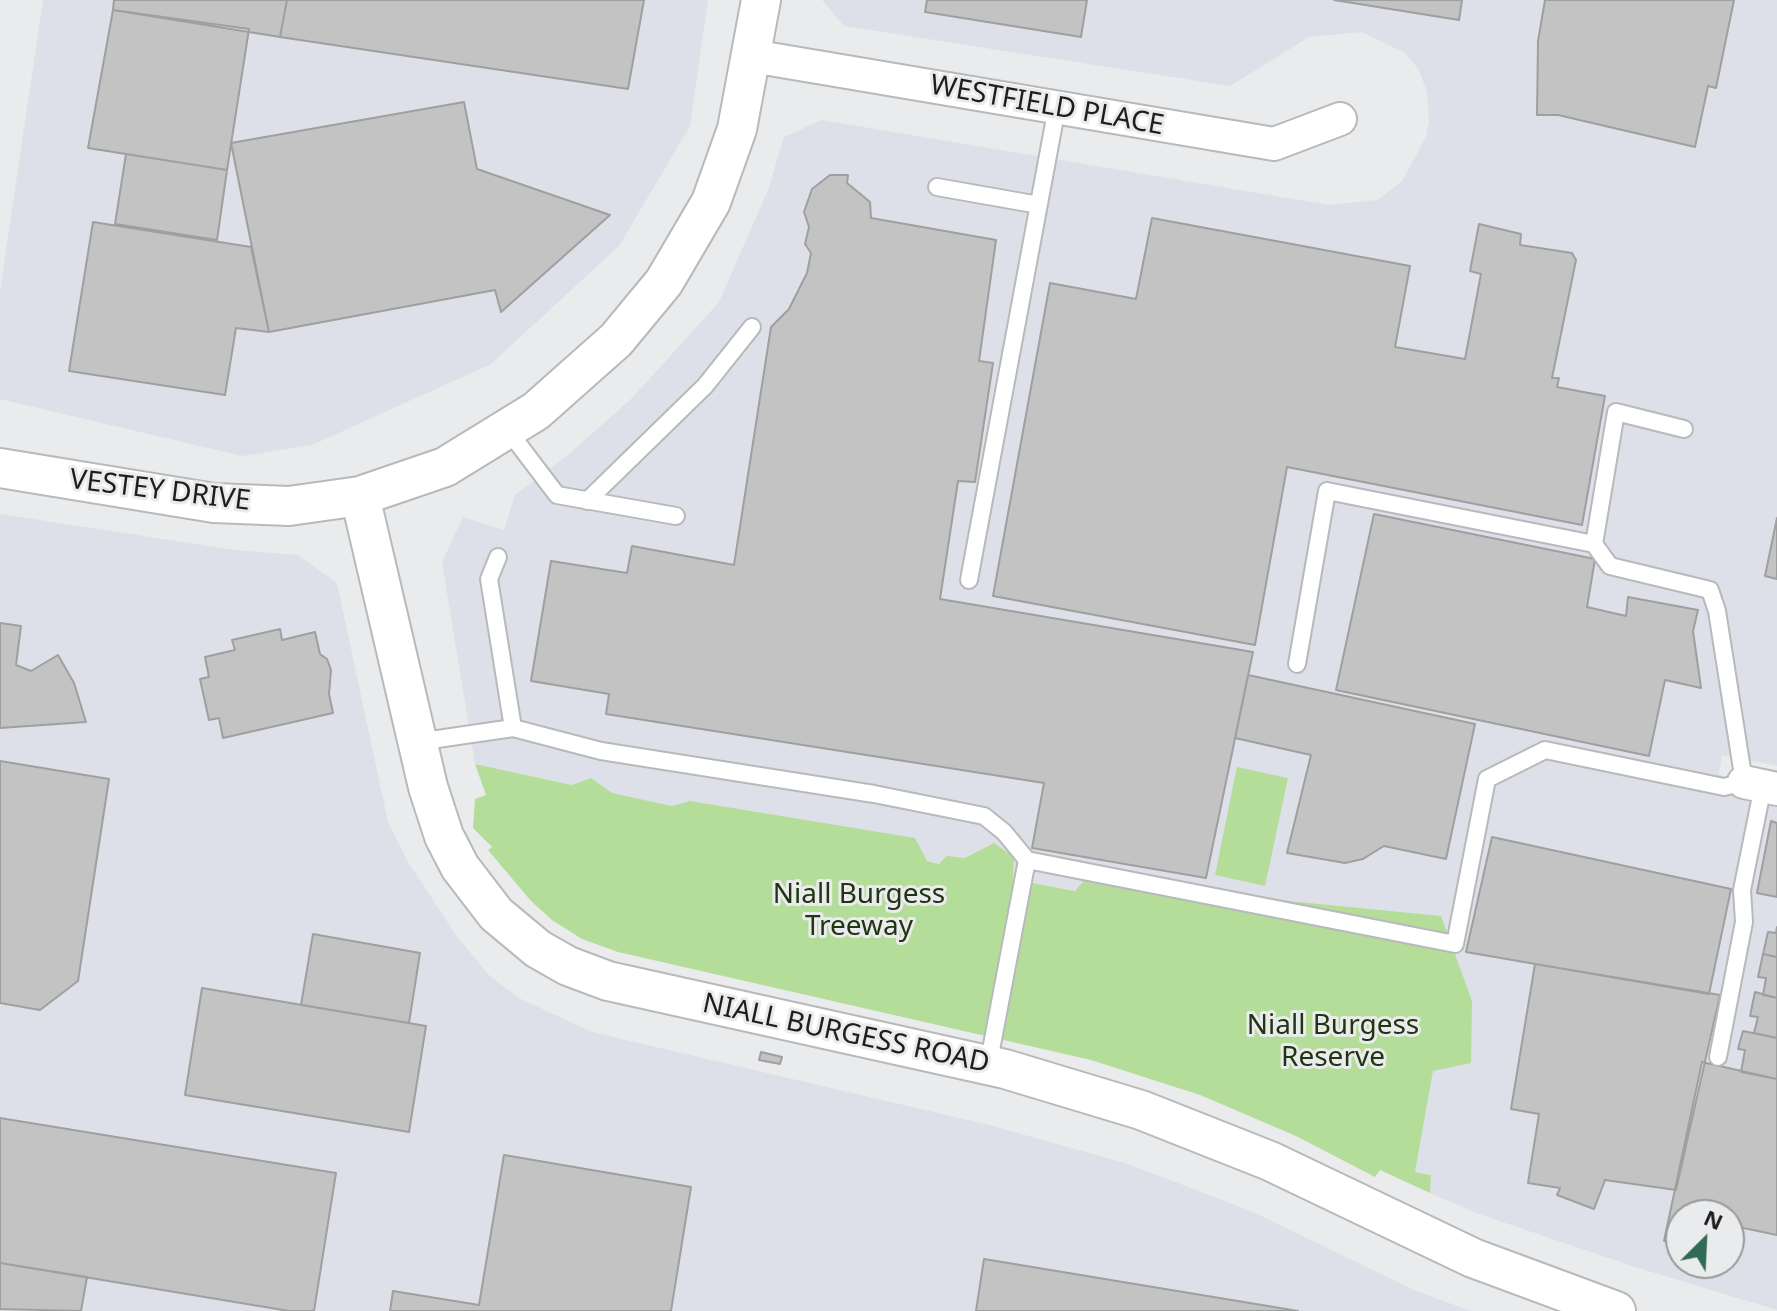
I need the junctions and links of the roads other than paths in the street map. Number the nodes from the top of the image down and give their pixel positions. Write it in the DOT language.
graph roads {
  1 [pos="761,0"];
  2 [pos="752,56"];
  3 [pos="1057,107"];
  4 [pos="1340,119"];
  5 [pos="937,187"];
  6 [pos="1039,205"];
  7 [pos="752,327"];
  8 [pos="507,429"];
  9 [pos="1684,429"];
  10 [pos="0,468"];
  11 [pos="360,496"];
  12 [pos="587,501"];
  13 [pos="676,516"];
  14 [pos="1594,544"];
  15 [pos="498,557"];
  16 [pos="969,580"];
  17 [pos="1297,664"];
  18 [pos="513,728"];
  19 [pos="417,742"];
  20 [pos="1761,786"];
  21 [pos="1027,860"];
  22 [pos="1718,1057"];
  23 [pos="988,1066"];
  24 [pos="1616,1311"];
  1 -- 2 [label="street, VESTEY DRIVE"];
  2 -- 3 [label="street, WESTFIELD PLACE"];
  2 -- 8 [label="street, VESTEY DRIVE"];
  3 -- 4 [label="street, WESTFIELD PLACE"];
  3 -- 6 [label="lane"];
  5 -- 6 [label="lane"];
  6 -- 16 [label="lane"];
  7 -- 12 [label="lane"];
  8 -- 11 [label="street, VESTEY DRIVE"];
  8 -- 12 [label="lane"];
  9 -- 14 [label="lane"];
  10 -- 11 [label="street, VESTEY DRIVE"];
  11 -- 19 [label="street, NIALL BURGESS ROAD"];
  12 -- 13 [label="lane"];
  14 -- 17 [label="lane"];
  14 -- 20 [label="lane"];
  15 -- 18 [label="lane"];
  18 -- 19 [label="lane"];
  18 -- 21 [label="lane"];
  19 -- 23 [label="street, NIALL BURGESS ROAD"];
  20 -- 21 [label="lane"];
  20 -- 22 [label="lane"];
  21 -- 23 [label="lane"];
  23 -- 24 [label="street, NIALL BURGESS ROAD"];
}
